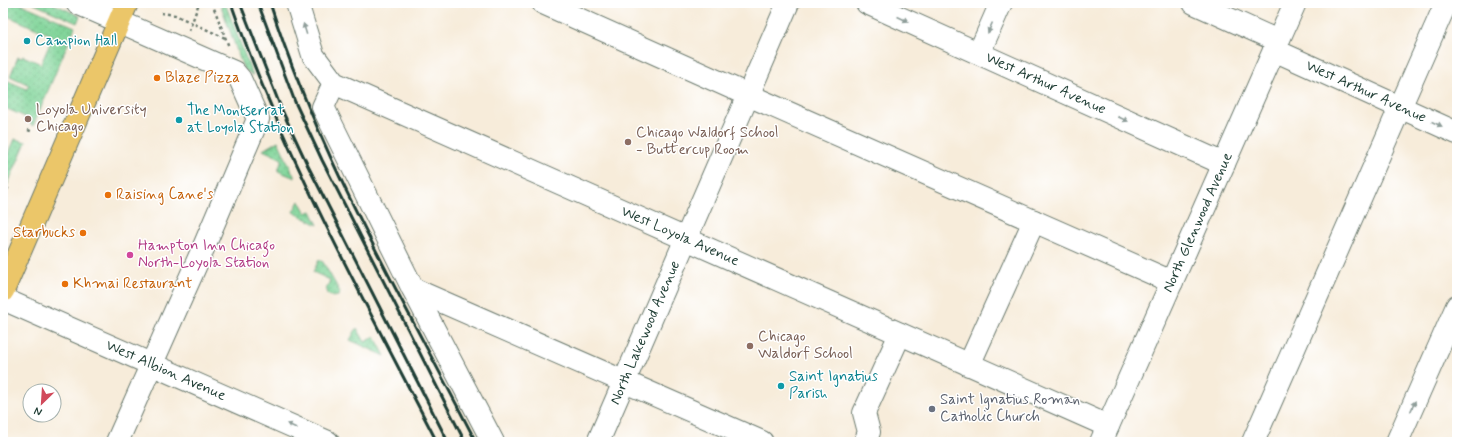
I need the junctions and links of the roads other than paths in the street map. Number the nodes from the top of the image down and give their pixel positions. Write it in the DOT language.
graph roads {
  1 [pos="77,3"];
  2 [pos="297,3"];
  3 [pos="543,3"];
  4 [pos="788,3"];
  5 [pos="867,3"];
  6 [pos="1001,3"];
  7 [pos="1194,3"];
  8 [pos="1295,3"];
  9 [pos="1446,3"];
  10 [pos="122,12"];
  11 [pos="1276,45"];
  12 [pos="979,53"];
  13 [pos="334,82"];
  14 [pos="748,95"];
  15 [pos="1400,107"];
  16 [pos="1457,133"];
  17 [pos="1224,164"];
  18 [pos="1034,221"];
  19 [pos="686,239"];
  20 [pos="1172,282"];
  21 [pos="413,289"];
  22 [pos="3,291"];
  23 [pos="3,299"];
  24 [pos="1457,306"];
  25 [pos="900,334"];
  26 [pos="969,364"];
  27 [pos="151,365"];
  28 [pos="624,381"];
  29 [pos="1104,434"];
  30 [pos="117,442"];
  31 [pos="328,442"];
  32 [pos="493,442"];
  33 [pos="598,442"];
  34 [pos="762,442"];
  35 [pos="865,442"];
  36 [pos="1253,442"];
  37 [pos="1397,442"];
  1 -- 10 [label="street"];
  13 -- 2 [label="street, West Loyola Avenue, one-way"];
  3 -- 14 [label="street"];
  4 -- 14 [label="street, North Lakewood Avenue"];
  5 -- 12 [label="street, West Arthur Avenue, one-way"];
  6 -- 12 [label="street, one-way"];
  7 -- 11 [label="street, West Arthur Avenue"];
  8 -- 11 [label="street, North Glenwood Avenue"];
  9 -- 15 [label="street"];
  10 -- 22 [label="main road"];
  10 -- 27 [label="street"];
  11 -- 15 [label="street, West Arthur Avenue"];
  11 -- 17 [label="street, North Glenwood Avenue"];
  12 -- 17 [label="street, West Arthur Avenue, one-way"];
  13 -- 19 [label="street, West Loyola Avenue"];
  13 -- 21 [label="street"];
  14 -- 18 [label="street"];
  14 -- 19 [label="street, North Lakewood Avenue"];
  15 -- 16 [label="street, West Arthur Avenue, one-way"];
  15 -- 36 [label="street"];
  17 -- 20 [label="street, North Glenwood Avenue"];
  18 -- 20 [label="street"];
  18 -- 26 [label="street"];
  19 -- 25 [label="street, West Loyola Avenue"];
  19 -- 28 [label="street, North Lakewood Avenue"];
  20 -- 29 [label="street, North Glenwood Avenue"];
  21 -- 28 [label="street"];
  21 -- 32 [label="street"];
  23 -- 27 [label="street, West Albion Avenue"];
  37 -- 24 [label="street, one-way"];
  25 -- 26 [label="street, West Loyola Avenue"];
  25 -- 35 [label="street"];
  26 -- 29 [label="street, West Loyola Avenue"];
  27 -- 30 [label="street"];
  31 -- 27 [label="street, West Albion Avenue, one-way"];
  28 -- 33 [label="street, North Lakewood Avenue"];
  28 -- 34 [label="street"];
}
